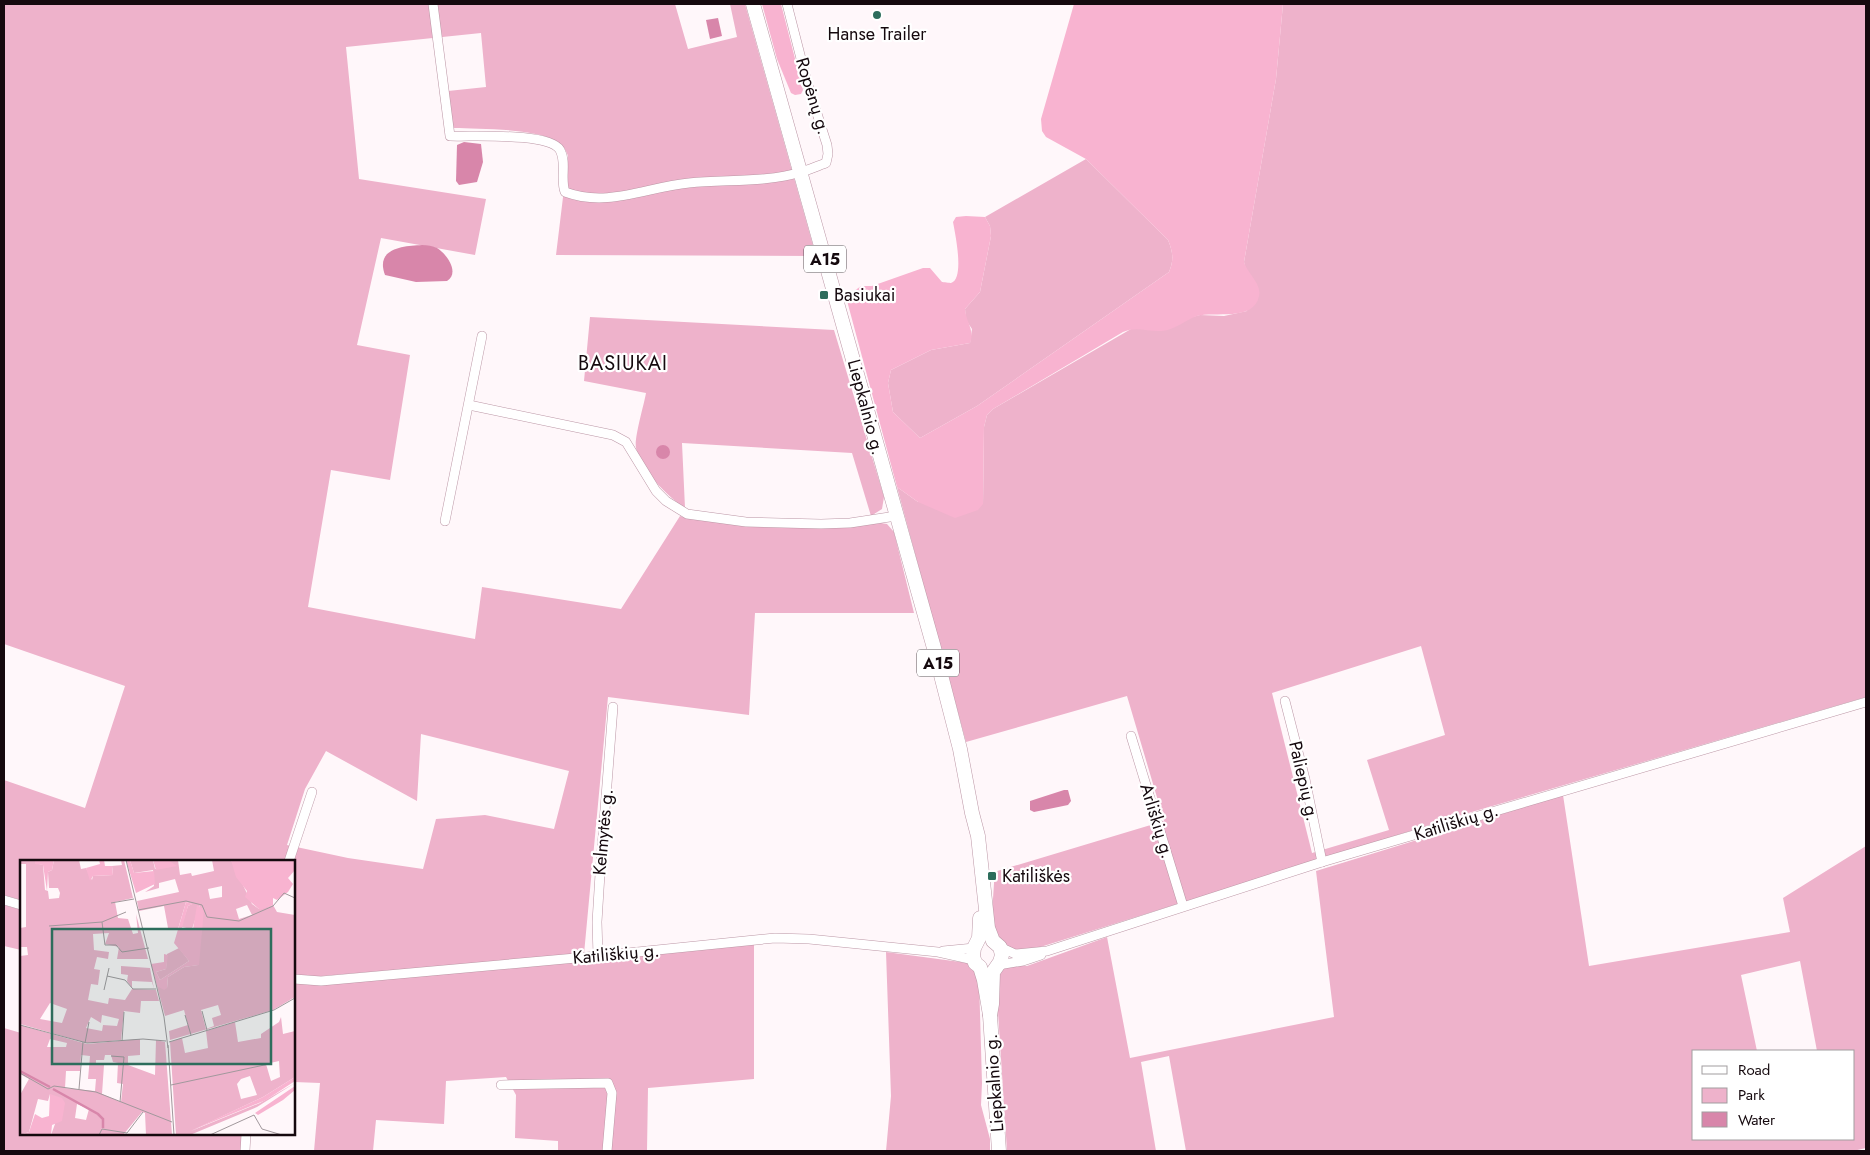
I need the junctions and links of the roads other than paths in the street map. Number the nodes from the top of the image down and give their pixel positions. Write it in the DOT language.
graph roads {
  1 [pos="433,4"];
  2 [pos="754,4"];
  3 [pos="787,4"];
  4 [pos="800,172"];
  5 [pos="482,336"];
  6 [pos="469,405"];
  7 [pos="896,516"];
  8 [pos="445,521"];
  9 [pos="1285,701"];
  10 [pos="1866,702"];
  11 [pos="614,707"];
  12 [pos="1131,736"];
  13 [pos="312,792"];
  14 [pos="972,813"];
  15 [pos="289,860"];
  16 [pos="1322,862"];
  17 [pos="4,900"];
  18 [pos="20,905"];
  19 [pos="1182,906"];
  20 [pos="996,944"];
  21 [pos="1047,951"];
  22 [pos="976,955"];
  23 [pos="598,956"];
  24 [pos="996,966"];
  25 [pos="295,979"];
  26 [pos="990,1015"];
  27 [pos="501,1085"];
  28 [pos="246,1135"];
  29 [pos="245,1151"];
  30 [pos="607,1151"];
  31 [pos="999,1151"];
  1 -- 4 [label="street"];
  2 -- 4 [label="highway, Liepkalnio g. / A15"];
  3 -- 4 [label="street, Ropėnų g."];
  4 -- 7 [label="highway, Liepkalnio g. / A15"];
  5 -- 6 [label="street"];
  6 -- 7 [label="street"];
  6 -- 8 [label="street"];
  7 -- 14 [label="highway, Liepkalnio g. / A15"];
  9 -- 16 [label="street, Paliepių g."];
  10 -- 16 [label="street, Katiliškių g."];
  11 -- 23 [label="street, Kelmytės g."];
  12 -- 19 [label="street, Arliškių g."];
  13 -- 15 [label="street"];
  14 -- 20 [label="highway, Liepkalnio g. / A15"];
  14 -- 22 [label="highway, Liepkalnio g. / A15"];
  16 -- 19 [label="street, Katiliškių g."];
  17 -- 18 [label="street"];
  19 -- 21 [label="street, Katiliškių g."];
  20 -- 21 [label="street, Katiliškių g."];
  20 -- 22 [label="highway"];
  20 -- 24 [label="highway, Liepkalnio g. / A15"];
  21 -- 24 [label="street, Katiliškių g."];
  22 -- 23 [label="street, Katiliškių g."];
  22 -- 24 [label="highway"];
  22 -- 26 [label="highway, Liepkalnio g. / A15"];
  23 -- 25 [label="street, Katiliškių g."];
  24 -- 26 [label="highway, Liepkalnio g. / A15"];
  26 -- 31 [label="highway, Liepkalnio g. / A15"];
  27 -- 30 [label="street"];
  28 -- 29 [label="street"];
}
